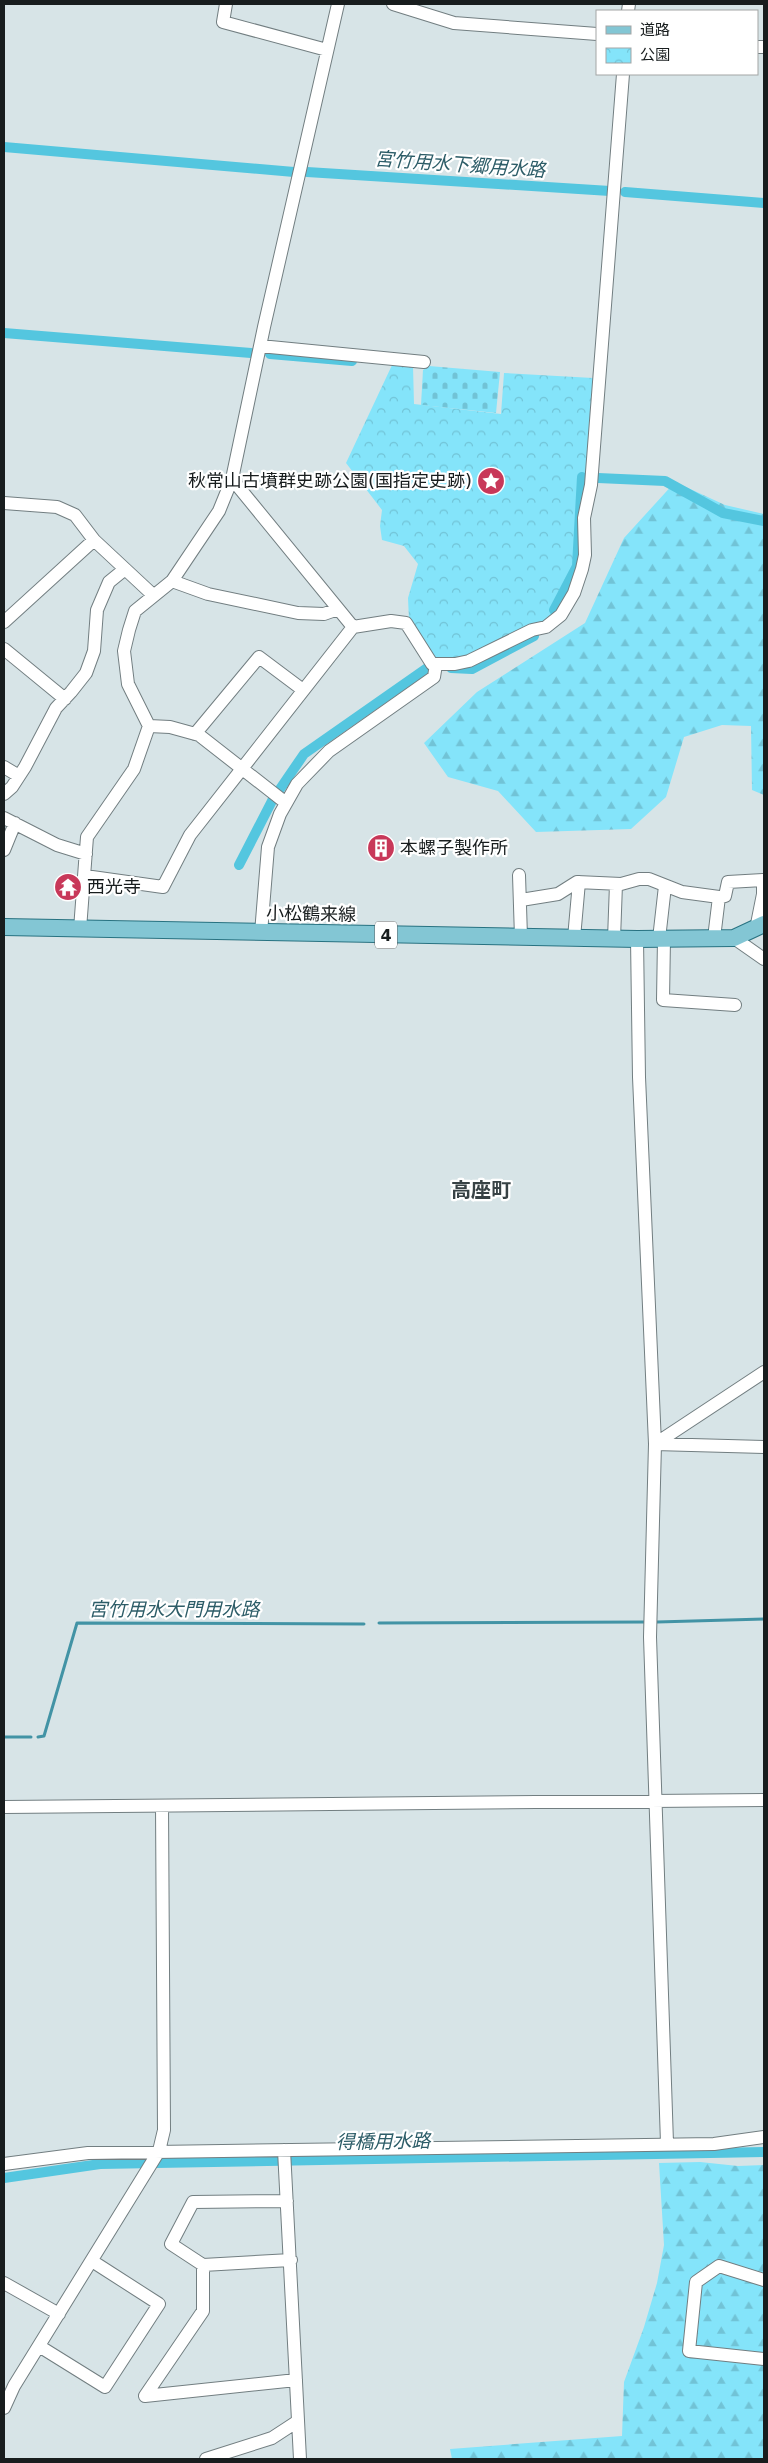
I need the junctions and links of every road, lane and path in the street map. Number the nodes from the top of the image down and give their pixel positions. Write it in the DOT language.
graph roads {
  1 [pos="226,4"];
  2 [pos="338,4"];
  3 [pos="393,4"];
  4 [pos="596,34"];
  5 [pos="327,50"];
  6 [pos="623,75"];
  7 [pos="260,346"];
  8 [pos="424,362"];
  9 [pos="232,479"];
  10 [pos="4,503"];
  11 [pos="94,540"];
  12 [pos="125,569"];
  13 [pos="172,581"];
  14 [pos="153,595"];
  15 [pos="338,609"];
  16 [pos="4,622"];
  17 [pos="353,626"];
  18 [pos="4,649"];
  19 [pos="436,664"];
  20 [pos="303,690"];
  21 [pos="64,699"];
  22 [pos="150,726"];
  23 [pos="195,734"];
  24 [pos="4,767"];
  25 [pos="243,767"];
  26 [pos="19,776"];
  27 [pos="4,794"];
  28 [pos="286,803"];
  29 [pos="9,821"];
  30 [pos="4,850"];
  31 [pos="86,854"];
  32 [pos="519,875"];
  33 [pos="85,876"];
  34 [pos="579,882"];
  35 [pos="616,884"];
  36 [pos="665,886"];
  37 [pos="720,897"];
  38 [pos="521,900"];
  39 [pos="760,926"];
  40 [pos="4,927"];
  41 [pos="80,929"];
  42 [pos="261,933"];
  43 [pos="521,937"];
  44 [pos="574,938"];
  45 [pos="714,938"];
  46 [pos="734,938"];
  47 [pos="614,939"];
  48 [pos="637,939"];
  49 [pos="661,939"];
  50 [pos="764,959"];
  51 [pos="735,1004"];
  52 [pos="764,1372"];
  53 [pos="655,1444"];
  54 [pos="764,1447"];
  55 [pos="655,1800"];
  56 [pos="764,1800"];
  57 [pos="162,1806"];
  58 [pos="4,1808"];
  59 [pos="764,2137"];
  60 [pos="667,2143"];
  61 [pos="157,2154"];
  62 [pos="285,2158"];
  63 [pos="4,2164"];
  64 [pos="287,2201"];
  65 [pos="291,2260"];
  66 [pos="92,2261"];
  67 [pos="203,2265"];
  68 [pos="764,2280"];
  69 [pos="4,2283"];
  70 [pos="59,2314"];
  71 [pos="39,2346"];
  72 [pos="764,2359"];
  73 [pos="296,2380"];
  74 [pos="4,2408"];
  75 [pos="298,2421"];
  76 [pos="206,2459"];
  77 [pos="300,2459"];
  1 -- 5 [label="street"];
  2 -- 5 [label="street"];
  3 -- 4 [label="street"];
  5 -- 7 [label="street"];
  6 -- 19 [label="street"];
  7 -- 8 [label="street"];
  7 -- 9 [label="street"];
  9 -- 13 [label="street"];
  9 -- 15 [label="street"];
  10 -- 11 [label="street"];
  11 -- 12 [label="street"];
  11 -- 16 [label="street"];
  12 -- 14 [label="street"];
  12 -- 21 [label="street"];
  13 -- 14 [label="street"];
  13 -- 15 [label="street"];
  14 -- 22 [label="street"];
  15 -- 17 [label="street"];
  17 -- 19 [label="street"];
  17 -- 20 [label="street"];
  18 -- 21 [label="street"];
  19 -- 28 [label="street"];
  20 -- 23 [label="street"];
  20 -- 25 [label="street"];
  21 -- 26 [label="street"];
  22 -- 23 [label="street"];
  22 -- 31 [label="street"];
  23 -- 25 [label="street"];
  24 -- 26 [label="street"];
  25 -- 28 [label="street"];
  25 -- 33 [label="street"];
  26 -- 27 [label="street"];
  28 -- 42 [label="street"];
  29 -- 30 [label="street"];
  29 -- 31 [label="street"];
  31 -- 33 [label="street"];
  32 -- 38 [label="street"];
  33 -- 41 [label="street"];
  34 -- 35 [label="street"];
  34 -- 38 [label="street"];
  34 -- 44 [label="street"];
  35 -- 36 [label="street"];
  35 -- 47 [label="street"];
  36 -- 37 [label="street"];
  36 -- 49 [label="street"];
  37 -- 39 [label="street"];
  37 -- 45 [label="street"];
  38 -- 43 [label="street"];
  39 -- 46 [label="main road, 小松鶴来線 / 4"];
  40 -- 41 [label="main road, 小松鶴来線 / 4"];
  41 -- 42 [label="main road, 小松鶴来線 / 4"];
  42 -- 43 [label="main road, 小松鶴来線 / 4"];
  43 -- 44 [label="main road, 小松鶴来線 / 4"];
  44 -- 47 [label="main road, 小松鶴来線 / 4"];
  45 -- 46 [label="main road, 小松鶴来線 / 4"];
  45 -- 49 [label="main road, 小松鶴来線 / 4"];
  46 -- 50 [label="street"];
  47 -- 48 [label="main road, 小松鶴来線 / 4"];
  48 -- 49 [label="main road, 小松鶴来線 / 4"];
  48 -- 53 [label="street"];
  49 -- 51 [label="street"];
  52 -- 53 [label="street"];
  53 -- 54 [label="street"];
  53 -- 55 [label="street"];
  55 -- 56 [label="street"];
  55 -- 57 [label="street"];
  55 -- 60 [label="street"];
  57 -- 58 [label="street"];
  57 -- 61 [label="street"];
  59 -- 60 [label="street"];
  60 -- 62 [label="street"];
  61 -- 62 [label="street"];
  61 -- 63 [label="street"];
  61 -- 66 [label="street"];
  62 -- 64 [label="street"];
  64 -- 65 [label="street"];
  64 -- 67 [label="street"];
  65 -- 67 [label="street"];
  65 -- 73 [label="street"];
  66 -- 70 [label="street"];
  66 -- 71 [label="street"];
  67 -- 73 [label="street"];
  68 -- 72 [label="street"];
  69 -- 70 [label="street"];
  70 -- 71 [label="street"];
  71 -- 74 [label="street"];
  73 -- 75 [label="street"];
  75 -- 76 [label="street"];
  75 -- 77 [label="street"];
}
